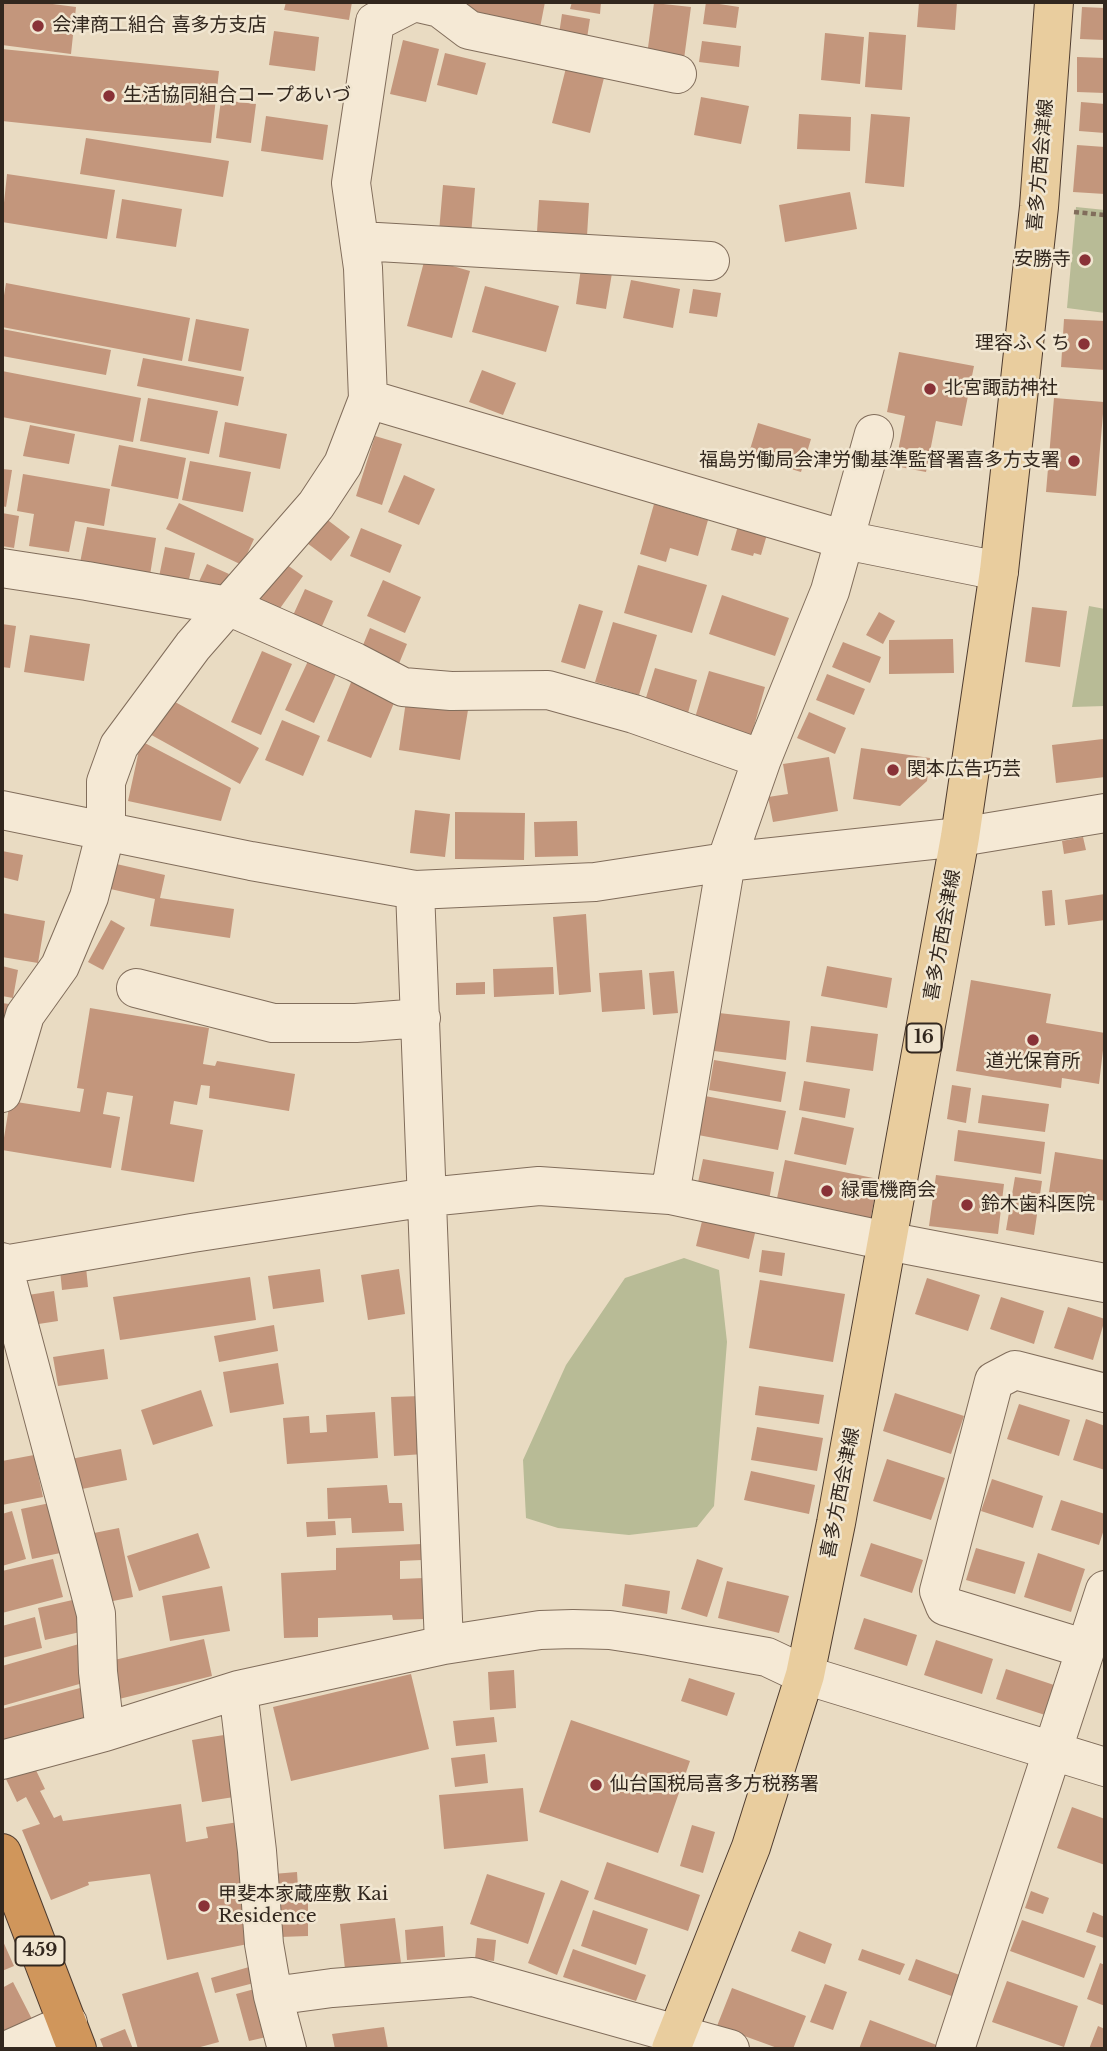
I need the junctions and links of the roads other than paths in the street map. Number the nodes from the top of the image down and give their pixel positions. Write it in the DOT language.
graph roads {
  1 [pos="1054,2"];
  2 [pos="440,5"];
  3 [pos="677,74"];
  4 [pos="360,241"];
  5 [pos="710,261"];
  6 [pos="368,399"];
  7 [pos="874,434"];
  8 [pos="845,540"];
  9 [pos="2,568"];
  10 [pos="999,571"];
  11 [pos="228,606"];
  12 [pos="762,759"];
  13 [pos="2,810"];
  14 [pos="1105,814"];
  15 [pos="106,831"];
  16 [pos="960,838"];
  17 [pos="726,862"];
  18 [pos="415,890"];
  19 [pos="136,988"];
  20 [pos="421,1018"];
  21 [pos="2,1093"];
  22 [pos="670,1195"];
  23 [pos="428,1197"];
  24 [pos="887,1241"];
  25 [pos="2,1264"];
  26 [pos="1105,1283"];
  27 [pos="1105,1393"];
  28 [pos="1105,1590"];
  29 [pos="444,1645"];
  30 [pos="1086,1649"];
  31 [pos="805,1675"];
  32 [pos="238,1690"];
  33 [pos="105,1732"];
  34 [pos="1053,1751"];
  35 [pos="2,1760"];
  36 [pos="1105,1768"];
  37 [pos="2,1853"];
  38 [pos="273,1996"];
  39 [pos="73,2036"];
  40 [pos="674,2041"];
  41 [pos="10,2049"];
  42 [pos="287,2049"];
  43 [pos="730,2049"];
  44 [pos="955,2049"];
  1 -- 10 [label="main road, 喜多方西会津線 / 16"];
  2 -- 3 [label="street"];
  2 -- 4 [label="street"];
  4 -- 5 [label="street"];
  4 -- 6 [label="street"];
  6 -- 8 [label="street"];
  6 -- 11 [label="street"];
  7 -- 8 [label="street"];
  8 -- 10 [label="street"];
  8 -- 12 [label="street"];
  9 -- 11 [label="street"];
  10 -- 16 [label="main road, 喜多方西会津線 / 16"];
  11 -- 12 [label="street"];
  11 -- 15 [label="street"];
  12 -- 17 [label="street"];
  13 -- 15 [label="street"];
  14 -- 16 [label="street"];
  15 -- 18 [label="street"];
  15 -- 21 [label="street"];
  16 -- 17 [label="street"];
  16 -- 24 [label="main road, 喜多方西会津線 / 16"];
  17 -- 18 [label="street"];
  17 -- 22 [label="street"];
  18 -- 20 [label="street"];
  19 -- 20 [label="street"];
  20 -- 23 [label="street"];
  22 -- 23 [label="street"];
  22 -- 24 [label="street"];
  23 -- 25 [label="street"];
  23 -- 29 [label="street"];
  24 -- 26 [label="street"];
  24 -- 31 [label="main road, 喜多方西会津線 / 16"];
  25 -- 33 [label="street"];
  27 -- 30 [label="street"];
  28 -- 30 [label="street"];
  29 -- 31 [label="street"];
  29 -- 32 [label="street"];
  30 -- 34 [label="street"];
  31 -- 34 [label="street"];
  31 -- 40 [label="main road, 喜多方西会津線 / 16"];
  32 -- 33 [label="street"];
  32 -- 38 [label="street"];
  33 -- 35 [label="street"];
  34 -- 36 [label="street"];
  34 -- 44 [label="street"];
  37 -- 39 [label="highway, 459"];
  38 -- 40 [label="street"];
  38 -- 42 [label="street"];
  39 -- 41 [label="street"];
  40 -- 43 [label="street"];
}
